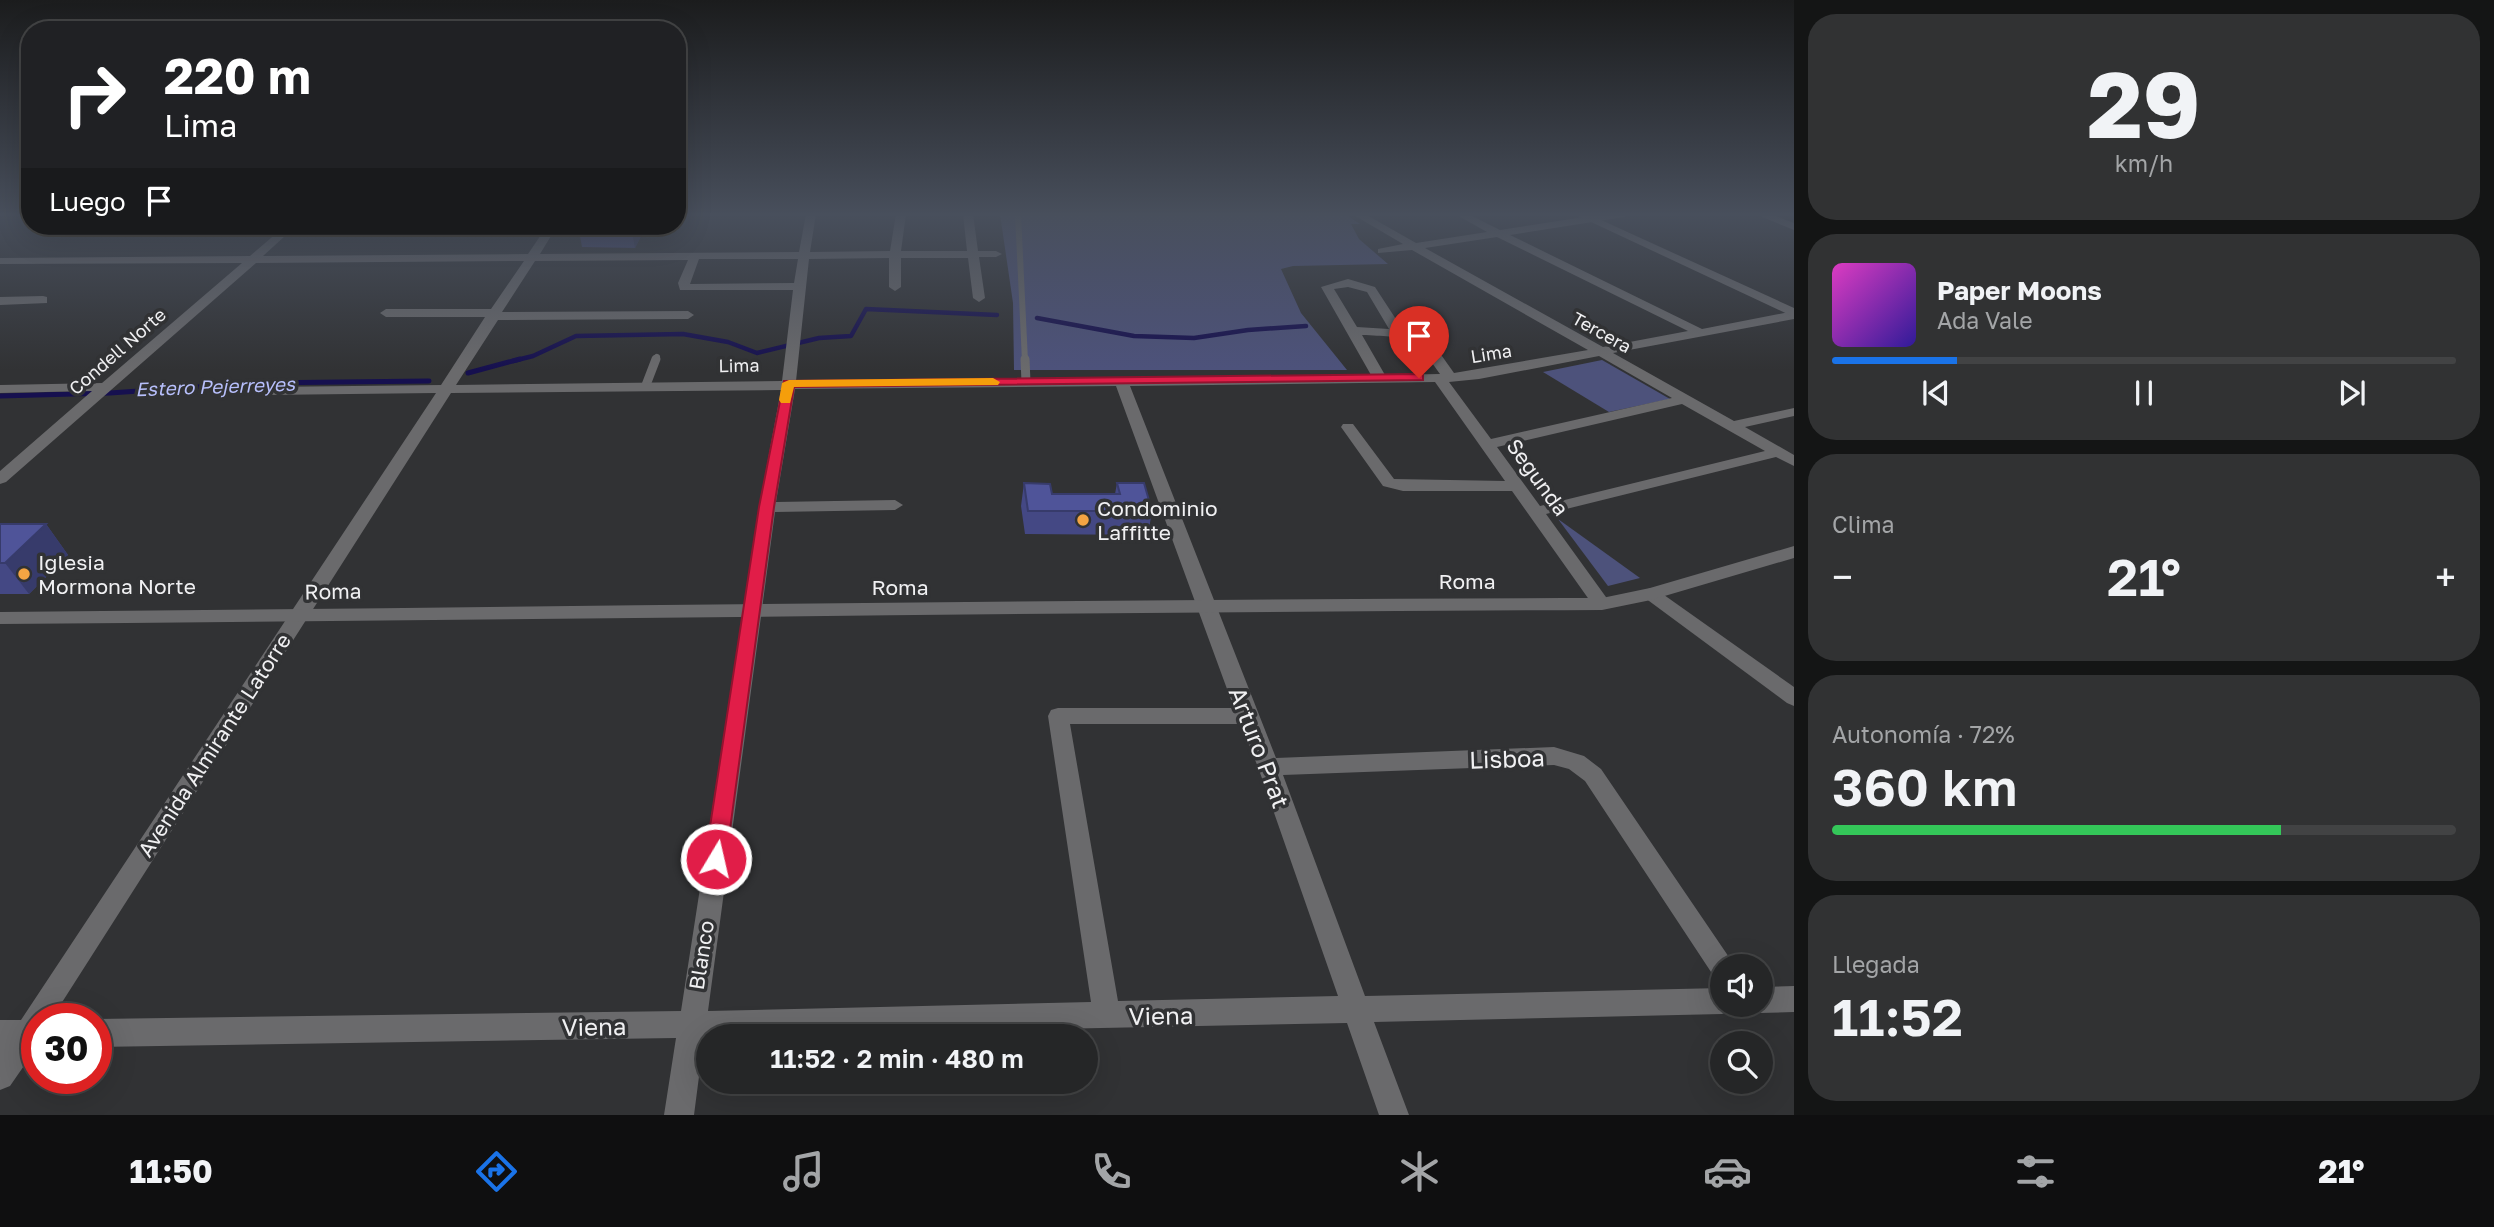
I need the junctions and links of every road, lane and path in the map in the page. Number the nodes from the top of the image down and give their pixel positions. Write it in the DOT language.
graph roads {
  1 [pos="245,266"];
  2 [pos="526,266"];
  3 [pos="692,266"];
  4 [pos="802,266"];
  5 [pos="895,266"];
  6 [pos="975,266"];
  7 [pos="1020,266"];
  8 [pos="1445,266"];
  9 [pos="1566,266"];
  10 [pos="1690,266"];
  11 [pos="799,286"];
  12 [pos="895,287"];
  13 [pos="979,298"];
  14 [pos="43,300"];
  15 [pos="0,301"];
  16 [pos="691,306"];
  17 [pos="386,313"];
  18 [pos="1794,314"];
  19 [pos="492,315"];
  20 [pos="1352,331"];
  21 [pos="1398,333"];
  22 [pos="1701,333"];
  23 [pos="1600,352"];
  24 [pos="657,357"];
  25 [pos="1380,378"];
  26 [pos="1444,378"];
  27 [pos="1121,380"];
  28 [pos="1026,382"];
  29 [pos="789,383"];
  30 [pos="646,385"];
  31 [pos="447,387"];
  32 [pos="0,389"];
  33 [pos="266,391"];
  34 [pos="99,392"];
  35 [pos="1685,399"];
  36 [pos="1794,412"];
  37 [pos="1732,426"];
  38 [pos="1348,427"];
  39 [pos="1486,445"];
  40 [pos="1778,452"];
  41 [pos="1794,461"];
  42 [pos="0,479"];
  43 [pos="1517,486"];
  44 [pos="895,505"];
  45 [pos="767,507"];
  46 [pos="1536,512"];
  47 [pos="1794,552"];
  48 [pos="1651,594"];
  49 [pos="1602,604"];
  50 [pos="1205,605"];
  51 [pos="753,610"];
  52 [pos="299,614"];
  53 [pos="0,618"];
  54 [pos="1794,698"];
  55 [pos="1247,716"];
  56 [pos="1269,766"];
  57 [pos="1714,954"];
  58 [pos="1794,999"];
  59 [pos="1773,1000"];
  60 [pos="1710,1001"];
  61 [pos="44,1003"];
  62 [pos="1355,1010"];
  63 [pos="1107,1016"];
  64 [pos="691,1024"];
  65 [pos="112,1032"];
  66 [pos="21,1039"];
  67 [pos="0,1076"];
  68 [pos="679,1115"];
  69 [pos="1394,1115"];
  1 -- 34 [label="street, Condell Norte"];
  2 -- 19 [label="street, Avenida Almirante Latorre"];
  3 -- 16 [label="street"];
  4 -- 11 [label="street, Blanco"];
  5 -- 12 [label="street"];
  6 -- 13 [label="street"];
  7 -- 28 [label="lane"];
  8 -- 23 [label="street, Tercera"];
  9 -- 22 [label="street"];
  10 -- 18 [label="street"];
  11 -- 16 [label="street"];
  11 -- 29 [label="street, Blanco"];
  14 -- 15 [label="street"];
  16 -- 19 [label="street"];
  17 -- 19 [label="street"];
  18 -- 22 [label="street, Lima"];
  19 -- 31 [label="street, Avenida Almirante Latorre"];
  20 -- 21 [label="street"];
  20 -- 21 [label="street"];
  20 -- 25 [label="street"];
  21 -- 26 [label="street, Segunda"];
  22 -- 23 [label="street, Lima"];
  23 -- 26 [label="street, Lima"];
  23 -- 35 [label="street, Tercera"];
  24 -- 30 [label="lane"];
  25 -- 26 [label="street, Lima"];
  25 -- 27 [label="street, Lima"];
  26 -- 39 [label="street, Segunda"];
  27 -- 28 [label="street, Lima"];
  27 -- 50 [label="street, Arturo Prat"];
  28 -- 29 [label="street, Lima"];
  29 -- 30 [label="street, Lima"];
  29 -- 45 [label="street, Blanco"];
  30 -- 31 [label="street, Lima"];
  31 -- 33 [label="street, Lima"];
  31 -- 52 [label="street, Avenida Almirante Latorre"];
  32 -- 34 [label="street"];
  34 -- 42 [label="street, Condell Norte"];
  35 -- 37 [label="street, Tercera"];
  35 -- 39 [label="street"];
  36 -- 37 [label="street"];
  37 -- 40 [label="street, Tercera"];
  38 -- 43 [label="street"];
  39 -- 43 [label="street, Segunda"];
  40 -- 41 [label="street, Tercera"];
  40 -- 46 [label="street"];
  43 -- 46 [label="street, Segunda"];
  44 -- 45 [label="street"];
  45 -- 51 [label="street, Blanco"];
  46 -- 49 [label="street, Segunda"];
  47 -- 48 [label="street, Roma"];
  48 -- 49 [label="street, Roma"];
  48 -- 54 [label="street"];
  49 -- 50 [label="street, Roma"];
  50 -- 51 [label="street, Roma"];
  50 -- 55 [label="street, Arturo Prat"];
  51 -- 52 [label="street, Roma"];
  51 -- 64 [label="street, Blanco"];
  52 -- 53 [label="street, Roma"];
  52 -- 61 [label="street, Avenida Almirante Latorre"];
  55 -- 56 [label="street, Arturo Prat"];
  55 -- 63 [label="street"];
  56 -- 57 [label="street, Lisboa"];
  56 -- 62 [label="street, Arturo Prat"];
  58 -- 59 [label="street"];
  60 -- 62 [label="street, Viena"];
  62 -- 63 [label="street, Viena"];
  62 -- 69 [label="street, Arturo Prat"];
  63 -- 64 [label="street, Viena"];
  64 -- 65 [label="street, Viena"];
  64 -- 68 [label="street, Blanco"];
  66 -- 67 [label="street, Avenida Almirante Latorre"];
}
